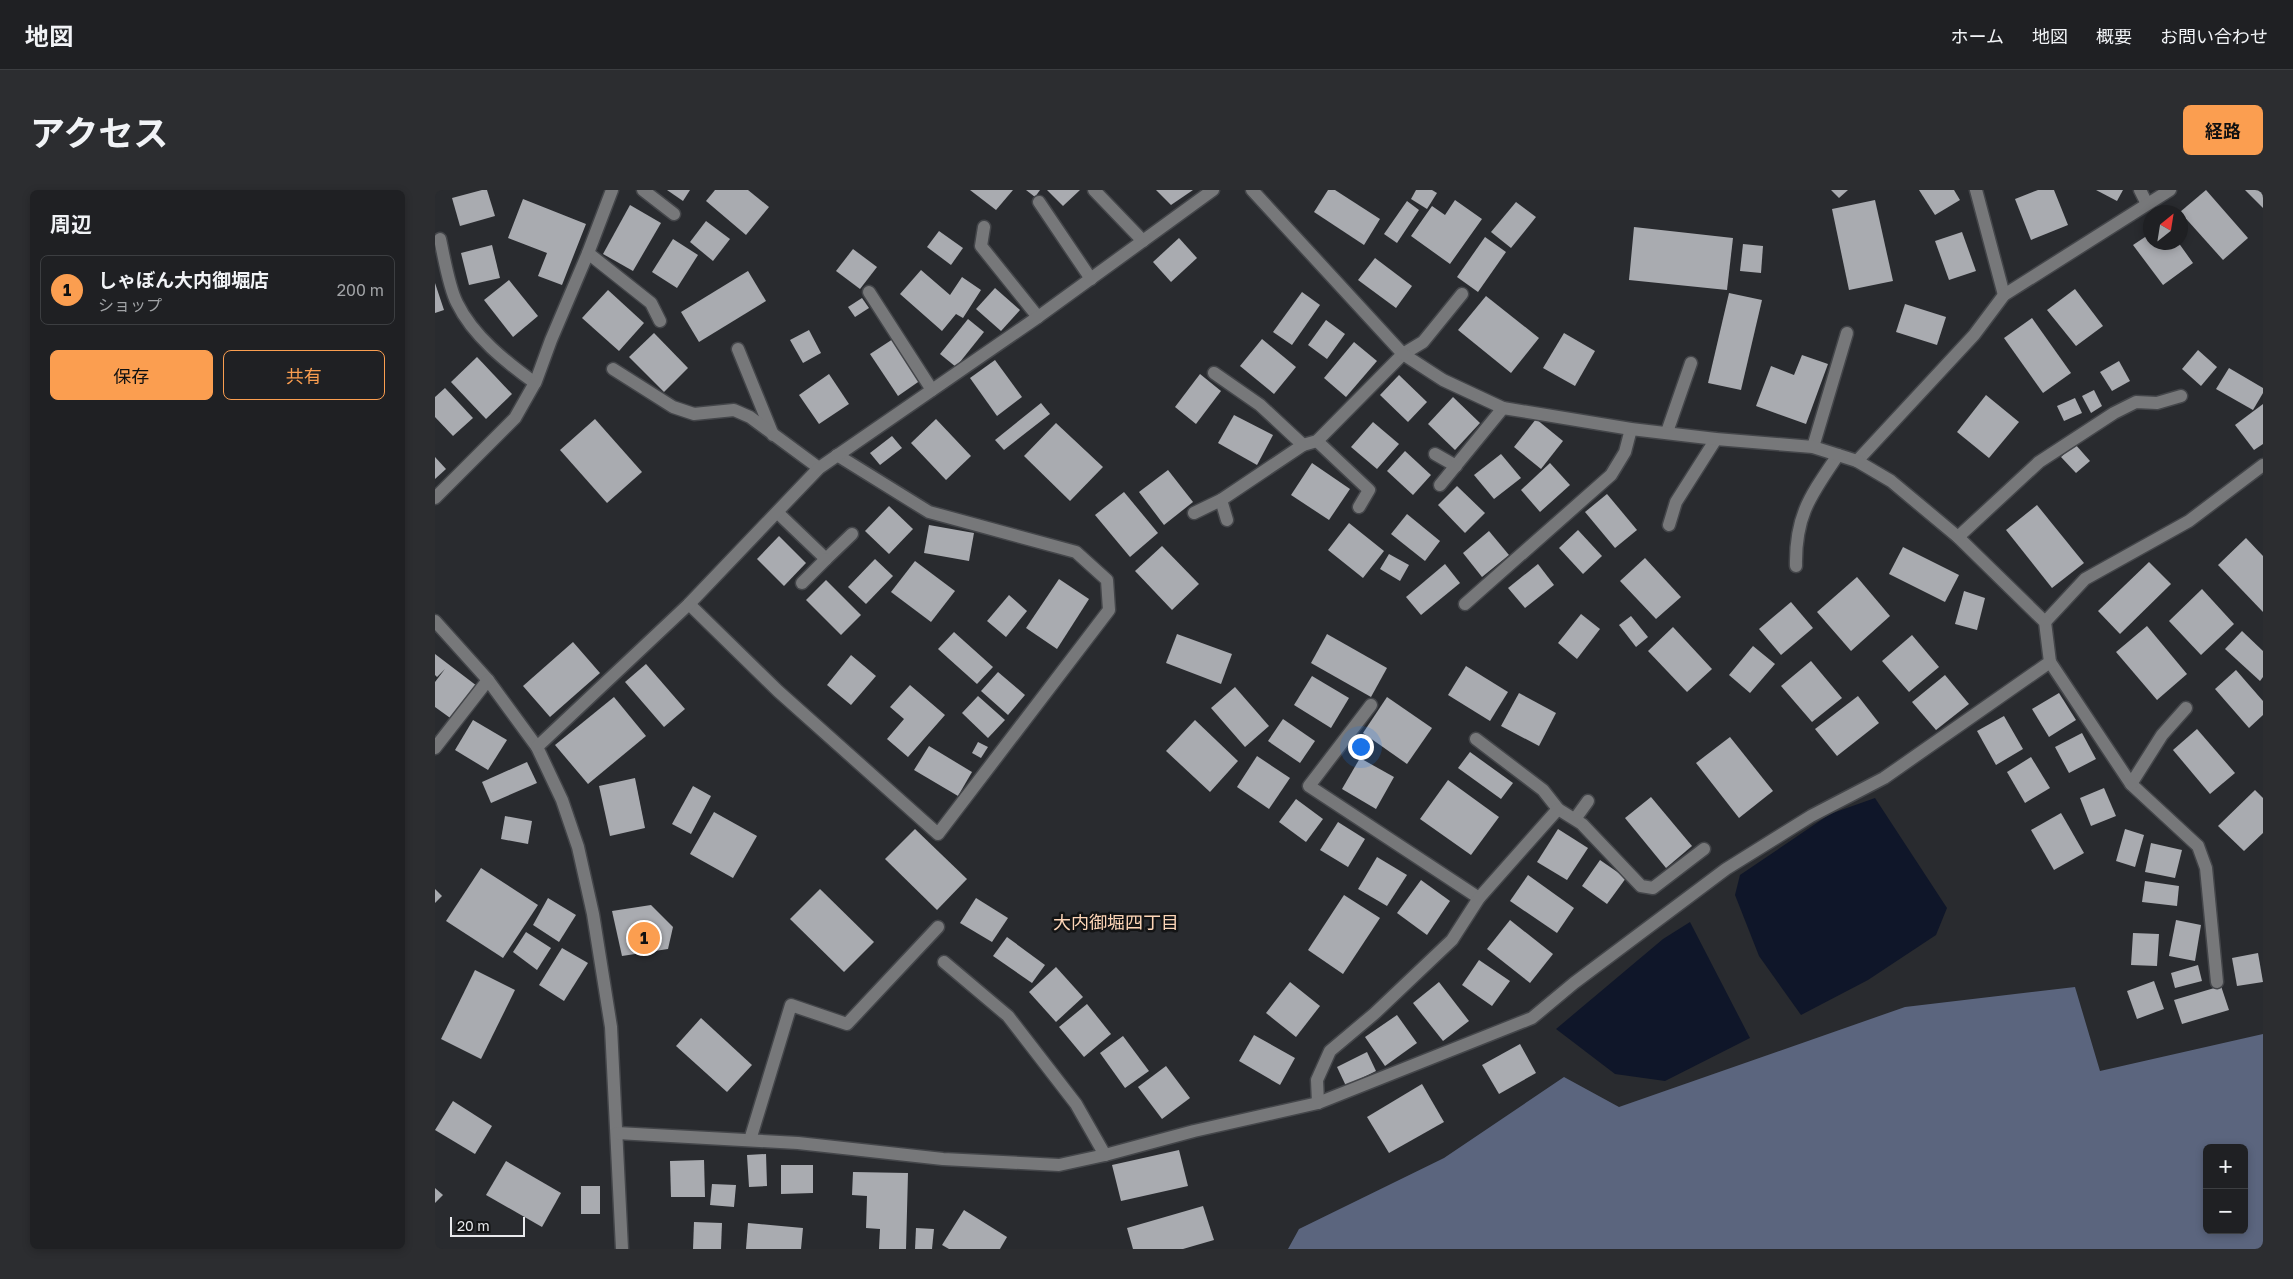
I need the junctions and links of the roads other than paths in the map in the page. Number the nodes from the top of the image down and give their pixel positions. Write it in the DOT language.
graph roads {
  1 [pos="612,190"];
  2 [pos="643,190"];
  3 [pos="1094,190"];
  4 [pos="1213,190"];
  5 [pos="1252,190"];
  6 [pos="1976,190"];
  7 [pos="2139,190"];
  8 [pos="2170,190"];
  9 [pos="1039,202"];
  10 [pos="2147,204"];
  11 [pos="674,214"];
  12 [pos="984,227"];
  13 [pos="440,240"];
  14 [pos="1143,241"];
  15 [pos="588,253"];
  16 [pos="1091,279"];
  17 [pos="869,292"];
  18 [pos="1462,294"];
  19 [pos="2003,295"];
  20 [pos="1038,317"];
  21 [pos="659,321"];
  22 [pos="1847,333"];
  23 [pos="738,349"];
  24 [pos="1403,354"];
  25 [pos="1691,363"];
  26 [pos="613,369"];
  27 [pos="1214,374"];
  28 [pos="535,384"];
  29 [pos="933,390"];
  30 [pos="2181,396"];
  31 [pos="1503,408"];
  32 [pos="1631,429"];
  33 [pos="1667,432"];
  34 [pos="773,435"];
  35 [pos="1716,439"];
  36 [pos="1317,440"];
  37 [pos="1303,445"];
  38 [pos="1813,447"];
  39 [pos="1435,454"];
  40 [pos="837,455"];
  41 [pos="1837,455"];
  42 [pos="1857,461"];
  43 [pos="2263,465"];
  44 [pos="1456,466"];
  45 [pos="819,468"];
  46 [pos="1439,485"];
  47 [pos="435,498"];
  48 [pos="1221,500"];
  49 [pos="1359,507"];
  50 [pos="778,513"];
  51 [pos="1194,513"];
  52 [pos="1227,520"];
  53 [pos="1669,525"];
  54 [pos="853,534"];
  55 [pos="1958,537"];
  56 [pos="826,559"];
  57 [pos="1796,566"];
  58 [pos="802,583"];
  59 [pos="689,604"];
  60 [pos="1465,604"];
  61 [pos="435,621"];
  62 [pos="2045,622"];
  63 [pos="2050,662"];
  64 [pos="487,680"];
  65 [pos="1371,705"];
  66 [pos="2186,708"];
  67 [pos="1476,739"];
  68 [pos="537,747"];
  69 [pos="435,748"];
  70 [pos="2131,784"];
  71 [pos="1588,801"];
  72 [pos="1558,808"];
  73 [pos="1575,819"];
  74 [pos="1704,848"];
  75 [pos="1479,898"];
  76 [pos="938,927"];
  77 [pos="944,962"];
  78 [pos="2217,982"];
  79 [pos="1318,1103"];
  80 [pos="617,1133"];
  81 [pos="750,1140"];
  82 [pos="1105,1155"];
  83 [pos="622,1249"];
  1 -- 15 [label="street"];
  2 -- 11 [label="street"];
  3 -- 14 [label="street"];
  4 -- 14 [label="street"];
  5 -- 24 [label="street"];
  6 -- 19 [label="street"];
  7 -- 10 [label="street"];
  8 -- 10 [label="street"];
  9 -- 16 [label="street"];
  10 -- 19 [label="street"];
  12 -- 20 [label="street"];
  13 -- 28 [label="street"];
  14 -- 16 [label="street"];
  15 -- 21 [label="street"];
  15 -- 28 [label="street"];
  16 -- 20 [label="street"];
  17 -- 29 [label="street"];
  18 -- 24 [label="street"];
  19 -- 42 [label="street"];
  20 -- 29 [label="street"];
  22 -- 38 [label="street"];
  23 -- 34 [label="street"];
  24 -- 31 [label="street"];
  24 -- 36 [label="street"];
  25 -- 33 [label="street"];
  26 -- 34 [label="street"];
  27 -- 37 [label="street"];
  28 -- 47 [label="street"];
  29 -- 40 [label="street"];
  30 -- 55 [label="street"];
  31 -- 32 [label="street"];
  31 -- 44 [label="street"];
  32 -- 33 [label="street"];
  32 -- 60 [label="street"];
  33 -- 35 [label="street"];
  34 -- 45 [label="street"];
  35 -- 38 [label="street"];
  35 -- 53 [label="street"];
  36 -- 37 [label="street"];
  36 -- 49 [label="street"];
  37 -- 48 [label="street"];
  38 -- 41 [label="street"];
  39 -- 44 [label="street"];
  40 -- 45 [label="street"];
  40 -- 59 [label="street"];
  41 -- 42 [label="street"];
  41 -- 57 [label="street"];
  42 -- 55 [label="street"];
  43 -- 62 [label="street"];
  44 -- 46 [label="street"];
  45 -- 50 [label="street"];
  48 -- 51 [label="street"];
  48 -- 52 [label="street"];
  50 -- 56 [label="street"];
  50 -- 59 [label="street"];
  54 -- 56 [label="street"];
  55 -- 62 [label="street"];
  56 -- 58 [label="street"];
  59 -- 68 [label="street"];
  61 -- 64 [label="street"];
  62 -- 63 [label="street"];
  63 -- 70 [label="street"];
  63 -- 79 [label="street"];
  64 -- 68 [label="street"];
  64 -- 69 [label="street"];
  65 -- 75 [label="street"];
  66 -- 70 [label="street"];
  67 -- 72 [label="street"];
  68 -- 80 [label="street"];
  70 -- 78 [label="street"];
  71 -- 73 [label="street"];
  72 -- 73 [label="street"];
  72 -- 75 [label="street"];
  73 -- 74 [label="street"];
  75 -- 79 [label="street"];
  76 -- 81 [label="street"];
  77 -- 82 [label="street"];
  79 -- 82 [label="street"];
  80 -- 81 [label="street"];
  80 -- 83 [label="street"];
  81 -- 82 [label="street"];
}
